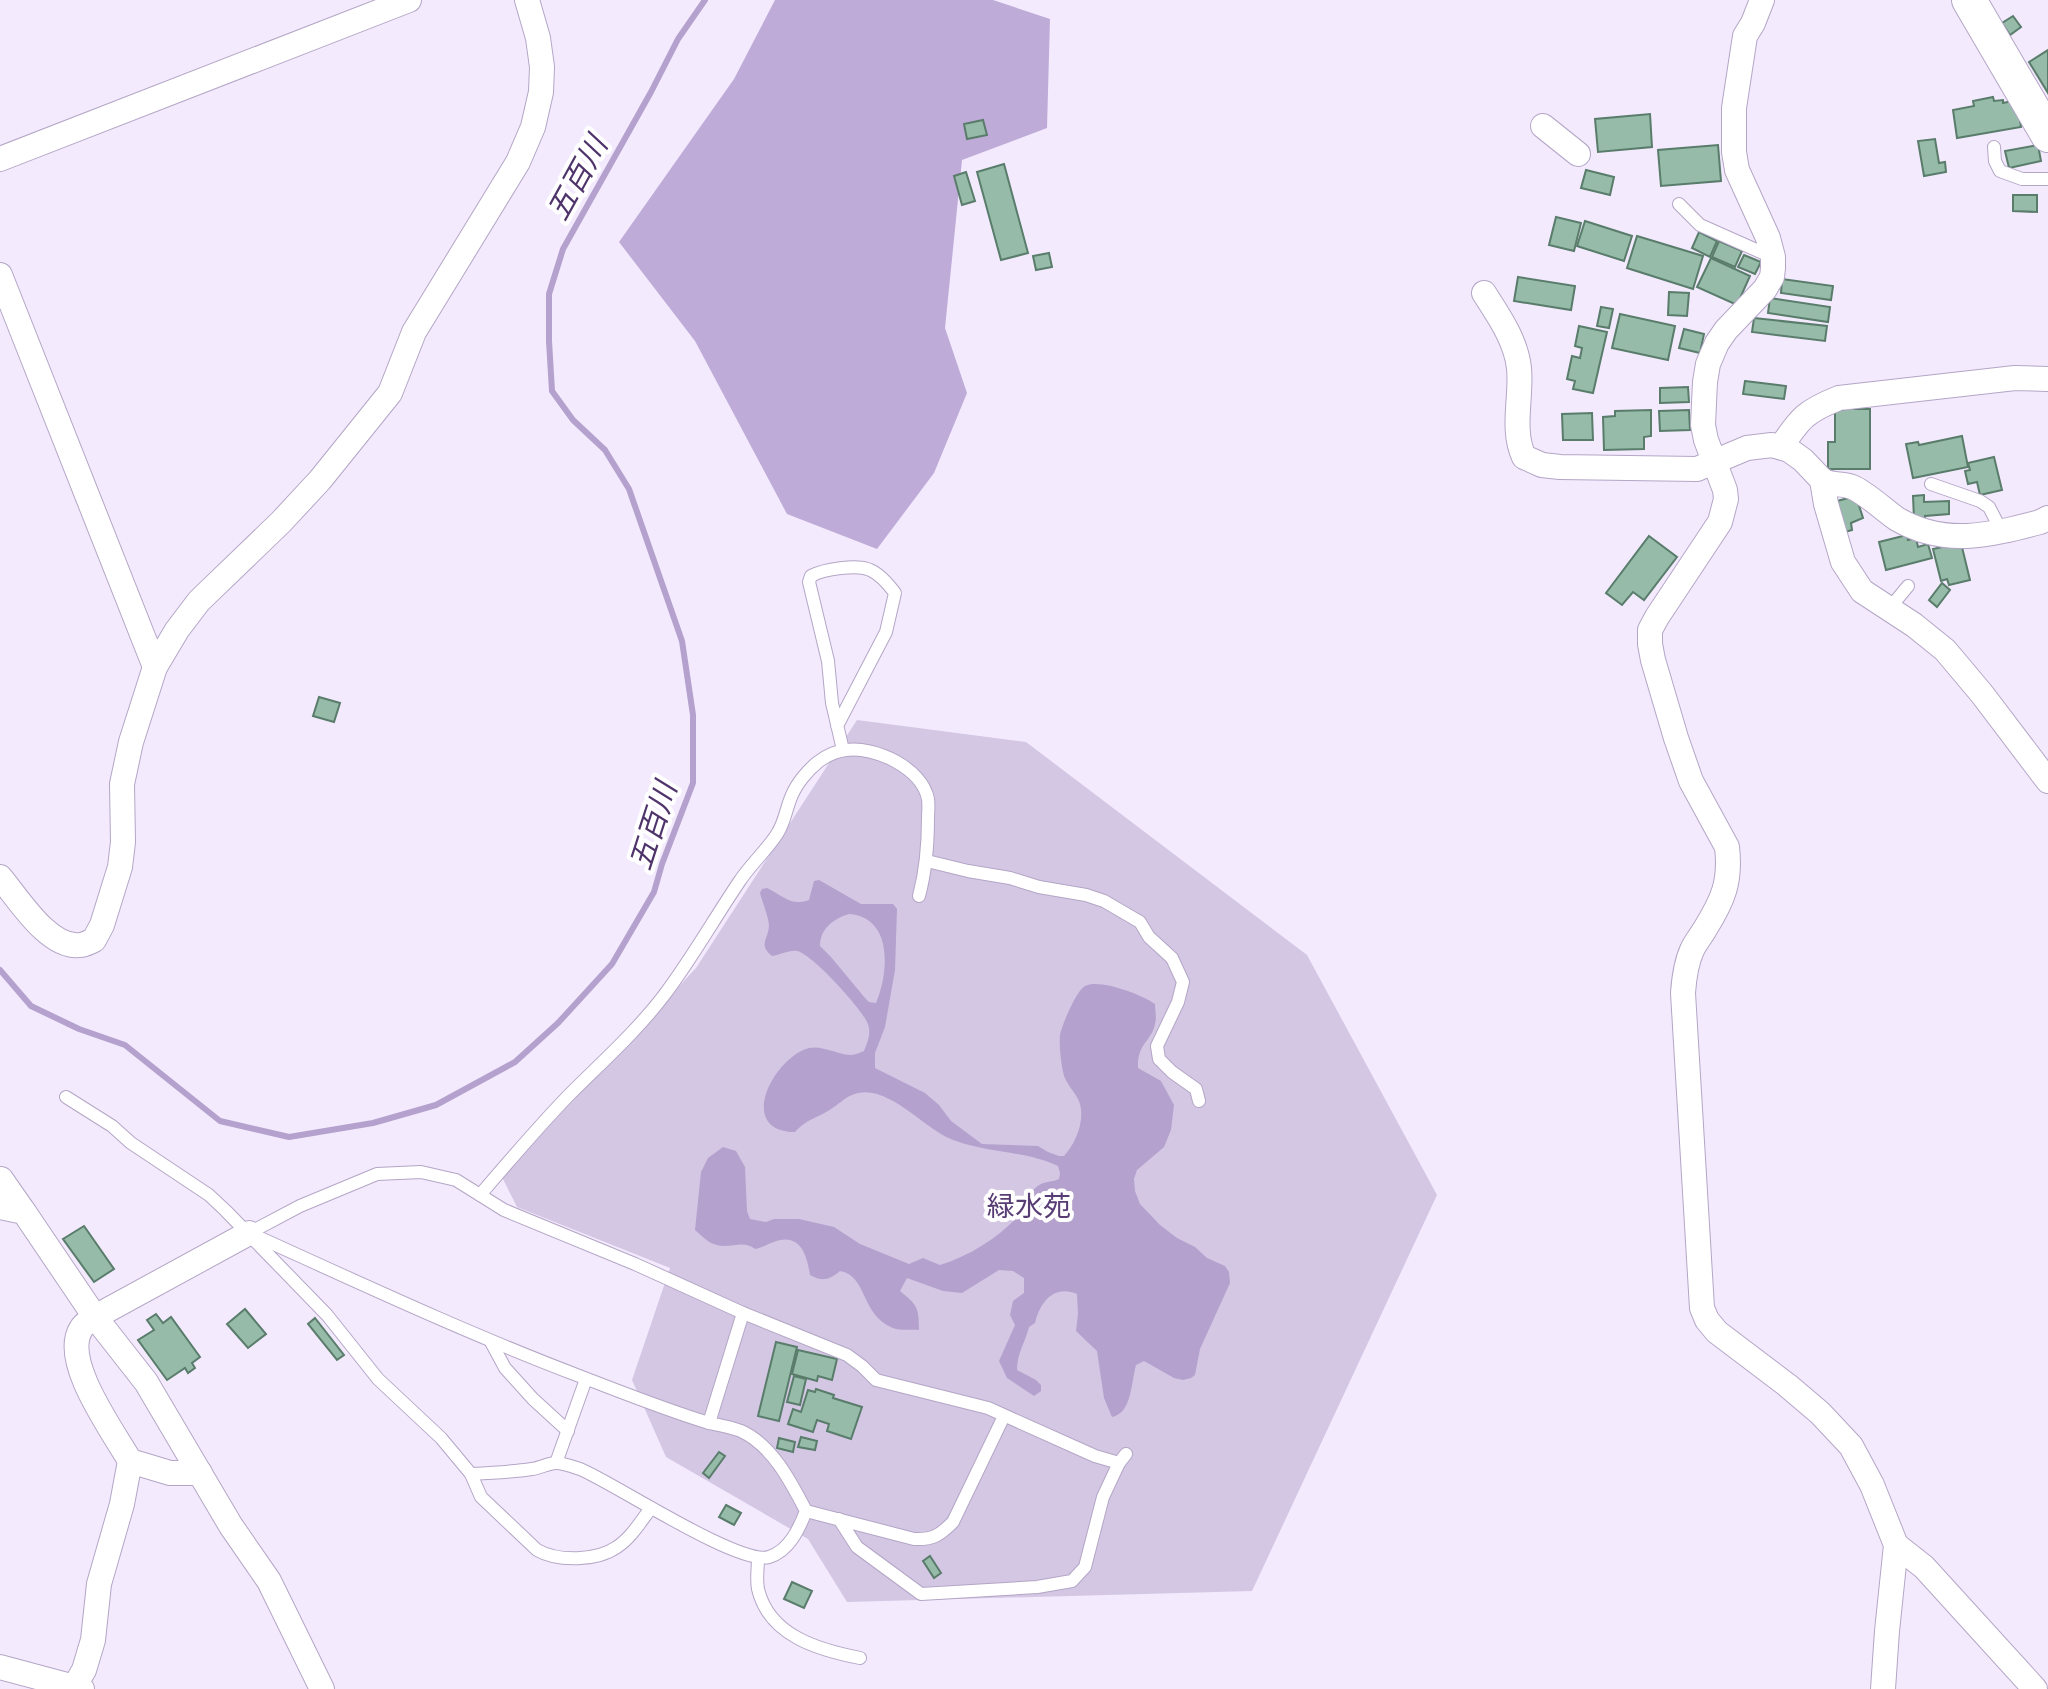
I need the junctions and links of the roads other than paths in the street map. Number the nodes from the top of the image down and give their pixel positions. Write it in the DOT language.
graph roads {
  1 [pos="409,0"];
  2 [pos="527,0"];
  3 [pos="1762,0"];
  4 [pos="1969,0"];
  5 [pos="1543,126"];
  6 [pos="2048,135"];
  7 [pos="1994,147"];
  8 [pos="1578,154"];
  9 [pos="0,159"];
  10 [pos="2048,179"];
  11 [pos="1679,204"];
  12 [pos="1773,257"];
  13 [pos="0,275"];
  14 [pos="1484,293"];
  15 [pos="2048,379"];
  16 [pos="1781,447"];
  17 [pos="1715,461"];
  18 [pos="1822,480"];
  19 [pos="1931,484"];
  20 [pos="2048,518"];
  21 [pos="2002,532"];
  22 [pos="1908,586"];
  23 [pos="1889,609"];
  24 [pos="155,667"];
  25 [pos="837,726"];
  26 [pos="843,750"];
  27 [pos="2048,781"];
  28 [pos="927,861"];
  29 [pos="0,877"];
  30 [pos="919,896"];
  31 [pos="66,1097"];
  32 [pos="1199,1101"];
  33 [pos="1,1179"];
  34 [pos="480,1195"];
  35 [pos="12,1210"];
  36 [pos="249,1233"];
  37 [pos="743,1313"];
  38 [pos="95,1317"];
  39 [pos="491,1342"];
  40 [pos="586,1379"];
  41 [pos="1004,1416"];
  42 [pos="709,1423"];
  43 [pos="568,1431"];
  44 [pos="130,1461"];
  45 [pos="556,1463"];
  46 [pos="200,1473"];
  47 [pos="471,1474"];
  48 [pos="651,1508"];
  49 [pos="806,1511"];
  50 [pos="839,1519"];
  51 [pos="1896,1545"];
  52 [pos="758,1558"];
  53 [pos="860,1658"];
  54 [pos="0,1667"];
  55 [pos="78,1688"];
  56 [pos="322,1689"];
  57 [pos="1883,1689"];
  58 [pos="2035,1689"];
  1 -- 9 [label="street"];
  2 -- 24 [label="street"];
  3 -- 12 [label="street"];
  4 -- 6 [label="main road"];
  5 -- 8 [label="street"];
  7 -- 10 [label="lane"];
  11 -- 12 [label="lane"];
  12 -- 17 [label="street"];
  13 -- 24 [label="street"];
  14 -- 17 [label="street"];
  15 -- 16 [label="street"];
  16 -- 17 [label="street"];
  16 -- 18 [label="street"];
  17 -- 51 [label="street"];
  18 -- 21 [label="street"];
  18 -- 23 [label="street"];
  19 -- 21 [label="lane"];
  20 -- 21 [label="street"];
  22 -- 23 [label="lane"];
  23 -- 27 [label="street"];
  24 -- 29 [label="street"];
  25 -- 25 [label="lane"];
  25 -- 26 [label="lane"];
  26 -- 28 [label="lane"];
  26 -- 34 [label="lane"];
  28 -- 30 [label="lane"];
  28 -- 32 [label="lane"];
  31 -- 36 [label="lane"];
  33 -- 35 [label="street"];
  34 -- 36 [label="lane"];
  34 -- 37 [label="lane"];
  35 -- 38 [label="street"];
  36 -- 38 [label="street"];
  36 -- 39 [label="lane"];
  36 -- 47 [label="lane"];
  37 -- 41 [label="lane"];
  37 -- 42 [label="lane"];
  38 -- 44 [label="street"];
  38 -- 46 [label="street"];
  39 -- 40 [label="lane"];
  39 -- 43 [label="lane"];
  40 -- 42 [label="lane"];
  40 -- 43 [label="lane"];
  41 -- 50 [label="lane"];
  41 -- 50 [label="lane"];
  42 -- 49 [label="lane"];
  43 -- 45 [label="lane"];
  44 -- 46 [label="street"];
  44 -- 55 [label="street"];
  45 -- 47 [label="lane"];
  45 -- 48 [label="lane"];
  46 -- 56 [label="street"];
  47 -- 48 [label="lane"];
  48 -- 52 [label="lane"];
  49 -- 50 [label="lane"];
  49 -- 52 [label="lane"];
  51 -- 57 [label="street"];
  51 -- 58 [label="street"];
  52 -- 53 [label="lane"];
  54 -- 55 [label="street"];
}
